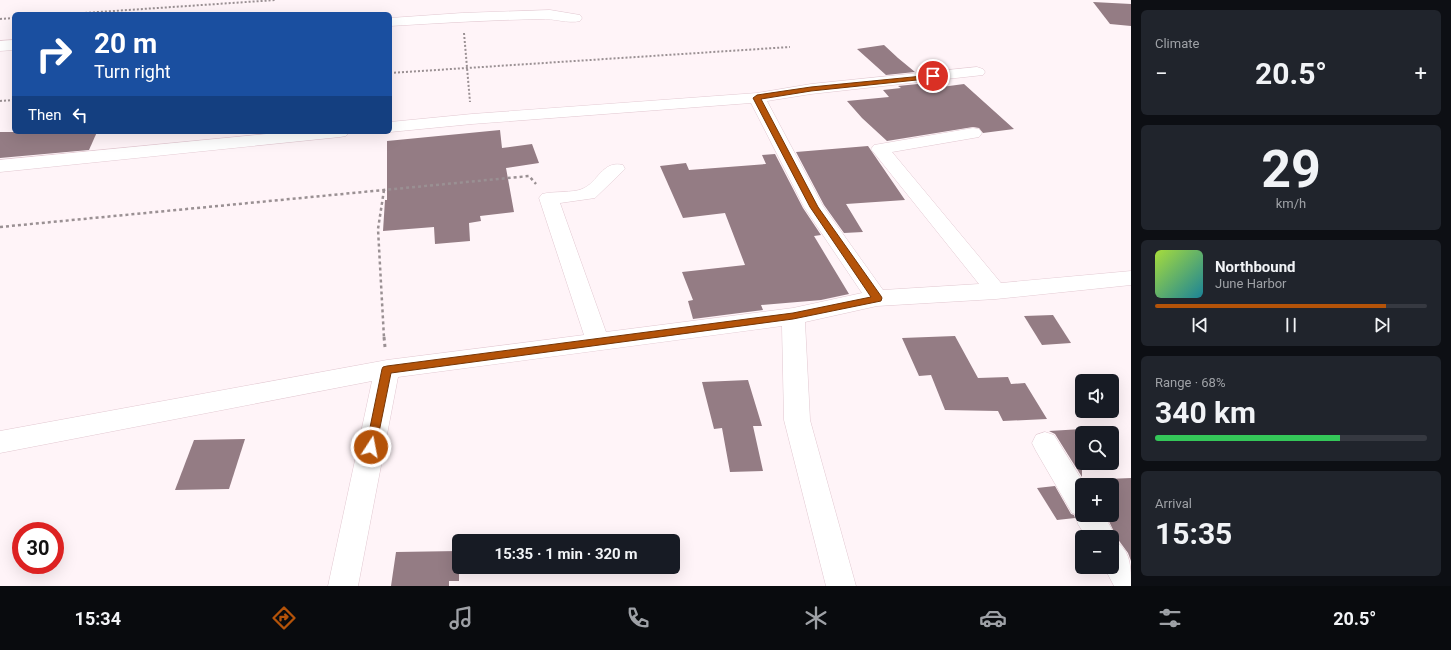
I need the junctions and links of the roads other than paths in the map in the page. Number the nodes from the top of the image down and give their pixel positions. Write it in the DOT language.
graph roads {
  1 [pos="575,18"];
  2 [pos="392,22"];
  3 [pos="12,45"];
  4 [pos="0,46"];
  5 [pos="977,72"];
  6 [pos="757,98"];
  7 [pos="392,127"];
  8 [pos="973,133"];
  9 [pos="320,134"];
  10 [pos="0,166"];
  11 [pos="616,169"];
  12 [pos="1131,278"];
  13 [pos="996,291"];
  14 [pos="878,298"];
  15 [pos="793,316"];
  16 [pos="598,341"];
  17 [pos="387,369"];
  18 [pos="0,442"];
  19 [pos="1045,443"];
  20 [pos="1075,492"];
  21 [pos="1119,566"];
  22 [pos="343,586"];
  23 [pos="841,586"];
  24 [pos="1131,586"];
  1 -- 2 [label="street"];
  3 -- 4 [label="street"];
  5 -- 6 [label="street"];
  6 -- 7 [label="street"];
  6 -- 14 [label="street"];
  8 -- 13 [label="street"];
  9 -- 10 [label="street"];
  11 -- 16 [label="street"];
  12 -- 13 [label="street"];
  13 -- 14 [label="street"];
  14 -- 15 [label="street"];
  15 -- 16 [label="street"];
  15 -- 23 [label="street"];
  16 -- 17 [label="street"];
  17 -- 18 [label="street"];
  17 -- 22 [label="street"];
  19 -- 20 [label="street"];
  21 -- 24 [label="street"];
}
